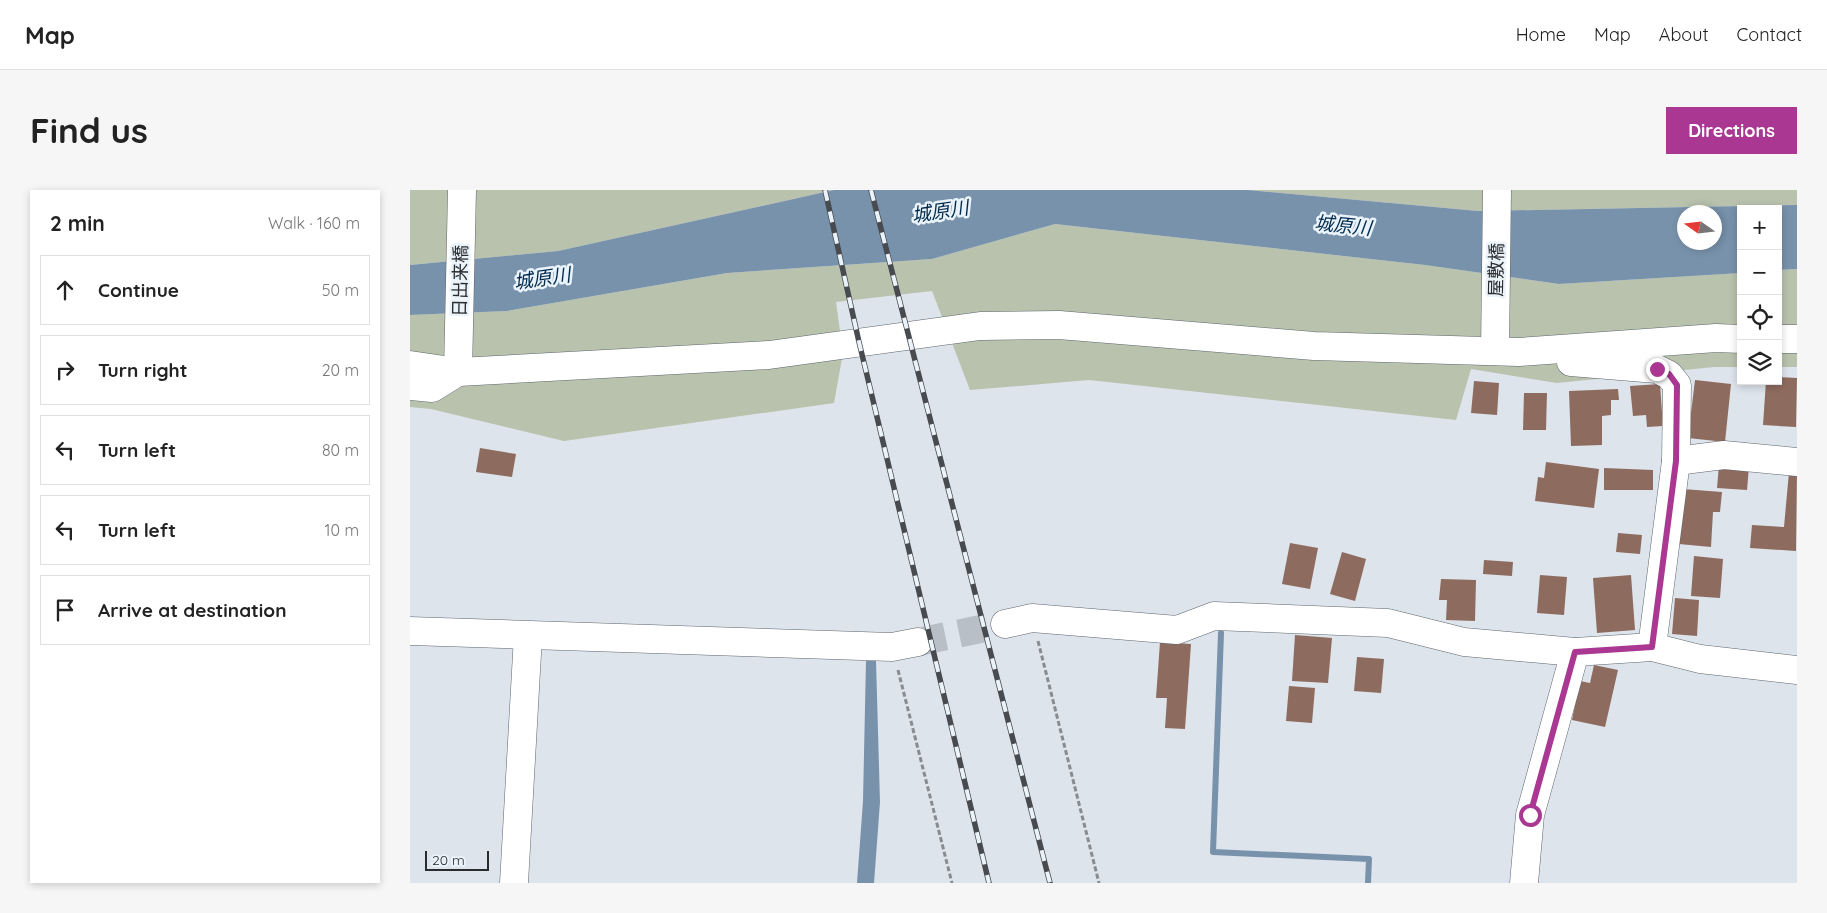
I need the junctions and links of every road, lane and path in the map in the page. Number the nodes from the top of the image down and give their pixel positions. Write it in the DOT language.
graph roads {
  1 [pos="462,190"];
  2 [pos="1498,190"];
  3 [pos="1737,339"];
  4 [pos="1782,339"];
  5 [pos="1797,339"];
  6 [pos="1507,351"];
  7 [pos="410,365"];
  8 [pos="458,372"];
  9 [pos="410,386"];
  10 [pos="1676,461"];
  11 [pos="1797,462"];
  12 [pos="1032,618"];
  13 [pos="1005,624"];
  14 [pos="410,632"];
  15 [pos="528,636"];
  16 [pos="905,645"];
  17 [pos="1652,647"];
  18 [pos="1575,652"];
  19 [pos="1797,670"];
  20 [pos="514,883"];
  21 [pos="952,883"];
  22 [pos="1099,883"];
  23 [pos="1524,883"];
  1 -- 8 [label="street, 日出来橋"];
  2 -- 6 [label="street, 屋敷橋"];
  3 -- 6 [label="street"];
  4 -- 5 [label="street"];
  6 -- 8 [label="street"];
  6 -- 10 [label="street"];
  7 -- 8 [label="street"];
  8 -- 9 [label="street"];
  10 -- 11 [label="street"];
  10 -- 17 [label="street"];
  12 -- 13 [label="street"];
  12 -- 18 [label="street"];
  12 -- 22 [label="path"];
  14 -- 15 [label="street"];
  15 -- 16 [label="street"];
  15 -- 20 [label="street"];
  16 -- 21 [label="path"];
  17 -- 18 [label="street"];
  17 -- 19 [label="street"];
  18 -- 23 [label="street"];
}
